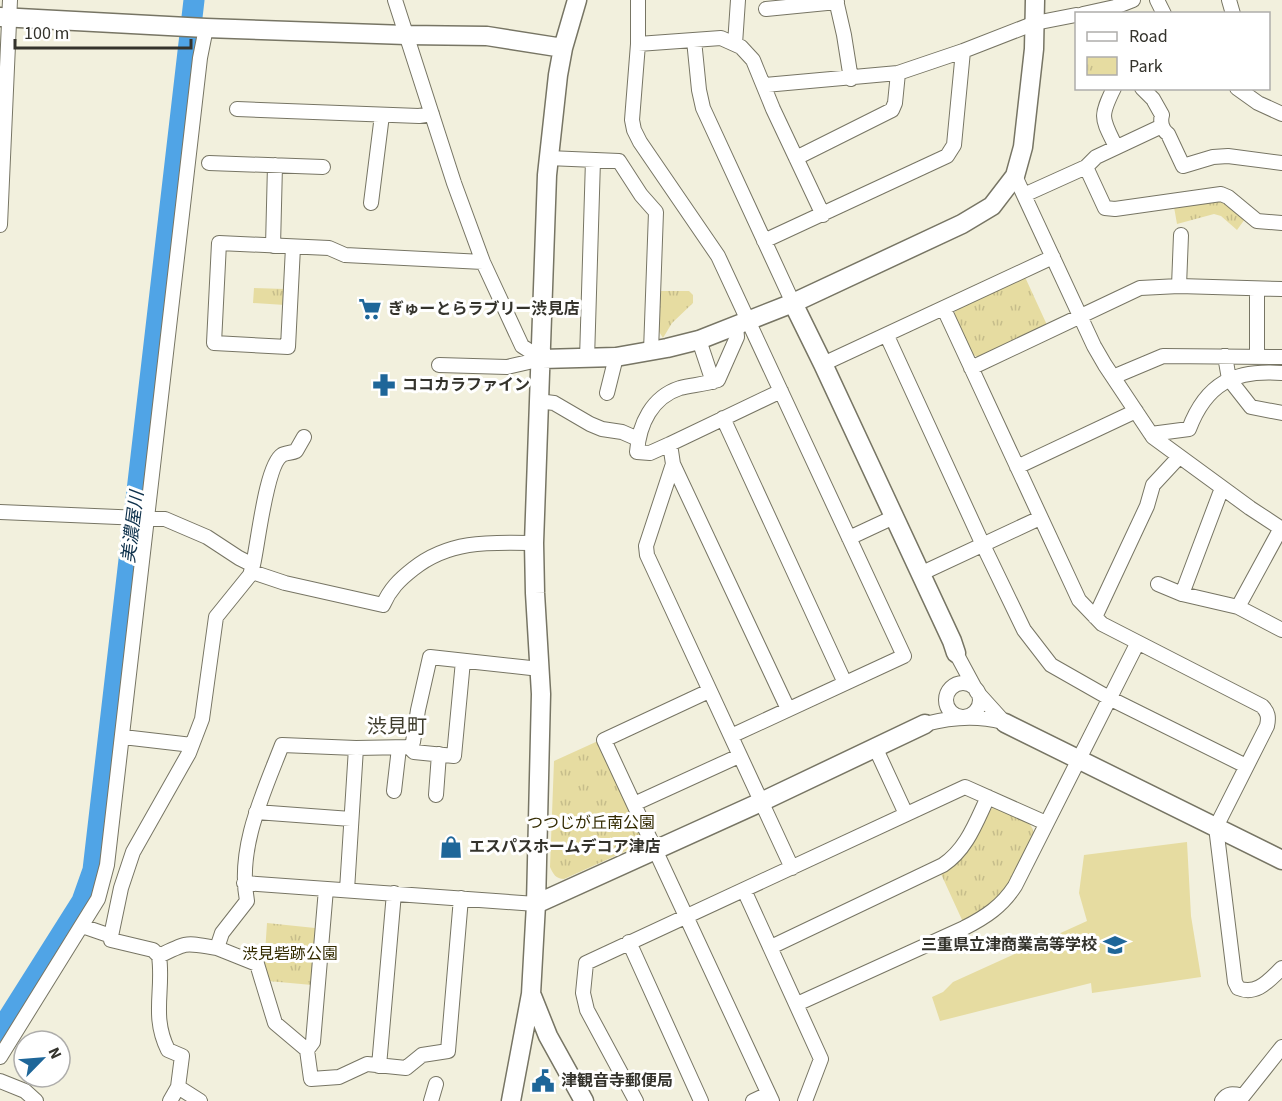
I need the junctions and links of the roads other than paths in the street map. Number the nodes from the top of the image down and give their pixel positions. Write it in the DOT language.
graph roads {
  1 [pos="395,0"];
  2 [pos="577,0"];
  3 [pos="638,0"];
  4 [pos="738,0"];
  5 [pos="1035,0"];
  6 [pos="1133,0"];
  7 [pos="836,1"];
  8 [pos="766,9"];
  9 [pos="6,12"];
  10 [pos="1092,12"];
  11 [pos="1075,15"];
  12 [pos="1035,22"];
  13 [pos="206,28"];
  14 [pos="406,35"];
  15 [pos="694,40"];
  16 [pos="638,44"];
  17 [pos="735,44"];
  18 [pos="563,48"];
  19 [pos="963,51"];
  20 [pos="898,74"];
  21 [pos="851,79"];
  22 [pos="765,85"];
  23 [pos="1113,90"];
  24 [pos="1144,90"];
  25 [pos="1240,90"];
  26 [pos="1255,90"];
  27 [pos="1258,103"];
  28 [pos="237,110"];
  29 [pos="432,114"];
  30 [pos="1282,114"];
  31 [pos="382,115"];
  32 [pos="1162,126"];
  33 [pos="1116,147"];
  34 [pos="548,158"];
  35 [pos="796,158"];
  36 [pos="593,160"];
  37 [pos="209,163"];
  38 [pos="1282,164"];
  39 [pos="275,165"];
  40 [pos="323,167"];
  41 [pos="1086,167"];
  42 [pos="1015,176"];
  43 [pos="1024,195"];
  44 [pos="371,203"];
  45 [pos="823,214"];
  46 [pos="1282,223"];
  47 [pos="0,225"];
  48 [pos="1181,236"];
  49 [pos="764,241"];
  50 [pos="273,246"];
  51 [pos="293,247"];
  52 [pos="1053,257"];
  53 [pos="483,262"];
  54 [pos="1179,286"];
  55 [pos="1257,289"];
  56 [pos="1282,289"];
  57 [pos="793,303"];
  58 [pos="944,309"];
  59 [pos="1080,316"];
  60 [pos="742,323"];
  61 [pos="887,336"];
  62 [pos="699,340"];
  63 [pos="651,351"];
  64 [pos="1225,356"];
  65 [pos="1257,356"];
  66 [pos="616,357"];
  67 [pos="1282,357"];
  68 [pos="542,359"];
  69 [pos="587,359"];
  70 [pos="824,364"];
  71 [pos="439,365"];
  72 [pos="971,368"];
  73 [pos="1282,373"];
  74 [pos="1113,377"];
  75 [pos="1229,379"];
  76 [pos="713,382"];
  77 [pos="781,391"];
  78 [pos="607,393"];
  79 [pos="538,401"];
  80 [pos="1136,411"];
  81 [pos="1282,413"];
  82 [pos="723,418"];
  83 [pos="1151,434"];
  84 [pos="304,437"];
  85 [pos="638,439"];
  86 [pos="670,444"];
  87 [pos="1179,457"];
  88 [pos="673,464"];
  89 [pos="1017,467"];
  90 [pos="1222,488"];
  91 [pos="0,512"];
  92 [pos="894,517"];
  93 [pos="1040,518"];
  94 [pos="147,519"];
  95 [pos="1281,529"];
  96 [pos="849,538"];
  97 [pos="534,543"];
  98 [pos="983,545"];
  99 [pos="252,568"];
  100 [pos="920,574"];
  101 [pos="1158,584"];
  102 [pos="1182,594"];
  103 [pos="1238,607"];
  104 [pos="1095,617"];
  105 [pos="1282,630"];
  106 [pos="1137,644"];
  107 [pos="956,653"];
  108 [pos="463,661"];
  109 [pos="540,669"];
  110 [pos="845,683"];
  111 [pos="709,691"];
  112 [pos="948,691"];
  113 [pos="977,692"];
  114 [pos="1109,698"];
  115 [pos="788,709"];
  116 [pos="964,718"];
  117 [pos="1005,723"];
  118 [pos="925,724"];
  119 [pos="730,736"];
  120 [pos="123,737"];
  121 [pos="192,745"];
  122 [pos="404,747"];
  123 [pos="875,747"];
  124 [pos="356,748"];
  125 [pos="439,754"];
  126 [pos="739,756"];
  127 [pos="1079,759"];
  128 [pos="1246,766"];
  129 [pos="394,791"];
  130 [pos="436,795"];
  131 [pos="988,798"];
  132 [pos="761,802"];
  133 [pos="634,804"];
  134 [pos="255,812"];
  135 [pos="906,814"];
  136 [pos="351,819"];
  137 [pos="1046,823"];
  138 [pos="1216,827"];
  139 [pos="655,850"];
  140 [pos="1282,860"];
  141 [pos="792,868"];
  142 [pos="244,883"];
  143 [pos="326,889"];
  144 [pos="347,890"];
  145 [pos="744,890"];
  146 [pos="394,893"];
  147 [pos="461,898"];
  148 [pos="536,904"];
  149 [pos="686,916"];
  150 [pos="82,926"];
  151 [pos="111,936"];
  152 [pos="629,942"];
  153 [pos="771,947"];
  154 [pos="217,948"];
  155 [pos="159,956"];
  156 [pos="1282,968"];
  157 [pos="531,994"];
  158 [pos="797,1004"];
  159 [pos="1282,1047"];
  160 [pos="308,1050"];
  161 [pos="0,1057"];
  162 [pos="379,1066"];
  163 [pos="0,1081"];
  164 [pos="436,1084"];
  165 [pos="178,1087"];
  166 [pos="770,1098"];
  167 [pos="1241,1099"];
  168 [pos="36,1101"];
  169 [pos="170,1101"];
  170 [pos="200,1101"];
  171 [pos="431,1101"];
  172 [pos="511,1101"];
  173 [pos="584,1101"];
  174 [pos="636,1101"];
  175 [pos="701,1101"];
  176 [pos="753,1101"];
  177 [pos="805,1101"];
  178 [pos="1222,1101"];
  1 -- 14 [label="street"];
  2 -- 18 [label="street"];
  3 -- 16 [label="street"];
  4 -- 17 [label="street"];
  5 -- 12 [label="street"];
  6 -- 10 [label="street"];
  7 -- 8 [label="street"];
  7 -- 21 [label="street"];
  9 -- 13 [label="street"];
  9 -- 47 [label="street"];
  11 -- 12 [label="street"];
  12 -- 19 [label="street"];
  12 -- 42 [label="street"];
  13 -- 14 [label="street"];
  13 -- 94 [label="street"];
  14 -- 18 [label="street"];
  14 -- 29 [label="street"];
  15 -- 16 [label="street"];
  15 -- 17 [label="street"];
  15 -- 49 [label="street"];
  16 -- 60 [label="street"];
  17 -- 22 [label="street"];
  18 -- 34 [label="street"];
  19 -- 20 [label="street"];
  19 -- 45 [label="street"];
  20 -- 21 [label="street"];
  20 -- 35 [label="street"];
  21 -- 22 [label="street"];
  22 -- 35 [label="street"];
  23 -- 33 [label="street"];
  24 -- 32 [label="street"];
  25 -- 27 [label="street"];
  26 -- 27 [label="street"];
  27 -- 30 [label="street"];
  28 -- 31 [label="street"];
  29 -- 31 [label="street"];
  29 -- 53 [label="street"];
  31 -- 44 [label="street"];
  32 -- 33 [label="street"];
  32 -- 38 [label="street"];
  33 -- 41 [label="street"];
  34 -- 36 [label="street"];
  34 -- 68 [label="street"];
  35 -- 45 [label="street"];
  36 -- 63 [label="street"];
  36 -- 69 [label="street"];
  37 -- 39 [label="street"];
  39 -- 40 [label="street"];
  39 -- 50 [label="street"];
  41 -- 43 [label="street"];
  41 -- 46 [label="street"];
  42 -- 43 [label="street"];
  42 -- 57 [label="street"];
  43 -- 52 [label="street"];
  45 -- 49 [label="street"];
  48 -- 54 [label="street"];
  49 -- 57 [label="street"];
  50 -- 51 [label="street"];
  50 -- 51 [label="street"];
  51 -- 53 [label="street"];
  52 -- 58 [label="street"];
  52 -- 59 [label="street"];
  53 -- 68 [label="street"];
  54 -- 55 [label="street"];
  54 -- 59 [label="street"];
  55 -- 56 [label="street"];
  55 -- 65 [label="street"];
  57 -- 60 [label="street"];
  57 -- 70 [label="street"];
  58 -- 61 [label="street"];
  58 -- 72 [label="street"];
  59 -- 72 [label="street"];
  59 -- 74 [label="street"];
  60 -- 62 [label="street"];
  60 -- 76 [label="street"];
  60 -- 77 [label="street"];
  61 -- 70 [label="street"];
  61 -- 98 [label="street"];
  62 -- 63 [label="street"];
  62 -- 76 [label="street"];
  63 -- 66 [label="street"];
  64 -- 65 [label="street"];
  64 -- 74 [label="street"];
  64 -- 75 [label="street"];
  65 -- 67 [label="street"];
  66 -- 69 [label="street"];
  66 -- 78 [label="street"];
  68 -- 69 [label="street"];
  68 -- 71 [label="street"];
  68 -- 79 [label="street"];
  70 -- 92 [label="street"];
  72 -- 89 [label="street"];
  73 -- 75 [label="street"];
  74 -- 80 [label="street"];
  75 -- 81 [label="street"];
  75 -- 83 [label="street"];
  76 -- 85 [label="street"];
  77 -- 82 [label="street"];
  77 -- 96 [label="street"];
  79 -- 85 [label="street"];
  79 -- 97 [label="street"];
  80 -- 83 [label="street"];
  80 -- 89 [label="street"];
  82 -- 86 [label="street"];
  82 -- 110 [label="street"];
  83 -- 87 [label="street"];
  84 -- 99 [label="street"];
  85 -- 86 [label="street"];
  86 -- 88 [label="street"];
  87 -- 90 [label="street"];
  87 -- 104 [label="street"];
  88 -- 111 [label="street"];
  88 -- 115 [label="street"];
  89 -- 93 [label="street"];
  90 -- 95 [label="street"];
  90 -- 102 [label="street"];
  91 -- 94 [label="street"];
  92 -- 96 [label="street"];
  92 -- 100 [label="street"];
  93 -- 98 [label="street"];
  93 -- 104 [label="street"];
  94 -- 99 [label="street"];
  94 -- 120 [label="street"];
  95 -- 103 [label="street"];
  96 -- 110 [label="street"];
  97 -- 99 [label="street"];
  97 -- 109 [label="street"];
  98 -- 100 [label="street"];
  98 -- 114 [label="street"];
  99 -- 121 [label="street"];
  100 -- 107 [label="street"];
  101 -- 102 [label="street"];
  102 -- 103 [label="street"];
  103 -- 105 [label="street"];
  104 -- 106 [label="street"];
  106 -- 114 [label="street"];
  106 -- 128 [label="street"];
  107 -- 112 [label="street"];
  107 -- 113 [label="street"];
  108 -- 109 [label="street"];
  108 -- 122 [label="street"];
  108 -- 125 [label="street"];
  109 -- 148 [label="street"];
  110 -- 115 [label="street"];
  111 -- 119 [label="street"];
  111 -- 133 [label="street"];
  112 -- 113 [label="street"];
  112 -- 116 [label="street"];
  112 -- 118 [label="street"];
  113 -- 116 [label="street"];
  113 -- 117 [label="street"];
  114 -- 127 [label="street"];
  114 -- 128 [label="street"];
  115 -- 119 [label="street"];
  116 -- 117 [label="street"];
  116 -- 118 [label="street"];
  117 -- 127 [label="street"];
  118 -- 123 [label="street"];
  119 -- 126 [label="street"];
  120 -- 121 [label="street"];
  120 -- 150 [label="street"];
  121 -- 151 [label="street"];
  122 -- 124 [label="street"];
  122 -- 125 [label="street"];
  122 -- 129 [label="street"];
  123 -- 132 [label="street"];
  123 -- 135 [label="street"];
  124 -- 134 [label="street"];
  124 -- 136 [label="street"];
  125 -- 130 [label="street"];
  126 -- 132 [label="street"];
  126 -- 133 [label="street"];
  127 -- 137 [label="street"];
  127 -- 138 [label="street"];
  128 -- 138 [label="street"];
  131 -- 135 [label="street"];
  131 -- 137 [label="street"];
  131 -- 153 [label="street"];
  132 -- 139 [label="street"];
  132 -- 141 [label="street"];
  133 -- 139 [label="street"];
  134 -- 136 [label="street"];
  134 -- 142 [label="street"];
  135 -- 141 [label="street"];
  136 -- 144 [label="street"];
  137 -- 158 [label="street"];
  138 -- 140 [label="street"];
  138 -- 156 [label="street"];
  139 -- 148 [label="street"];
  139 -- 149 [label="street"];
  141 -- 145 [label="street"];
  142 -- 143 [label="street"];
  142 -- 154 [label="street"];
  143 -- 144 [label="street"];
  143 -- 160 [label="street"];
  144 -- 146 [label="street"];
  145 -- 149 [label="street"];
  145 -- 153 [label="street"];
  146 -- 147 [label="street"];
  146 -- 162 [label="street"];
  147 -- 148 [label="street"];
  147 -- 162 [label="street"];
  148 -- 157 [label="street"];
  149 -- 152 [label="street"];
  149 -- 166 [label="street"];
  150 -- 151 [label="street"];
  150 -- 161 [label="street"];
  151 -- 155 [label="street"];
  152 -- 174 [label="street"];
  152 -- 175 [label="street"];
  153 -- 158 [label="street"];
  154 -- 155 [label="street"];
  154 -- 160 [label="street"];
  155 -- 165 [label="street"];
  157 -- 172 [label="street"];
  157 -- 173 [label="street"];
  158 -- 177 [label="street"];
  159 -- 167 [label="street"];
  160 -- 162 [label="street"];
  163 -- 168 [label="street"];
  164 -- 171 [label="street"];
  165 -- 169 [label="street"];
  165 -- 170 [label="street"];
  166 -- 176 [label="street"];
  167 -- 178 [label="street"];
}
